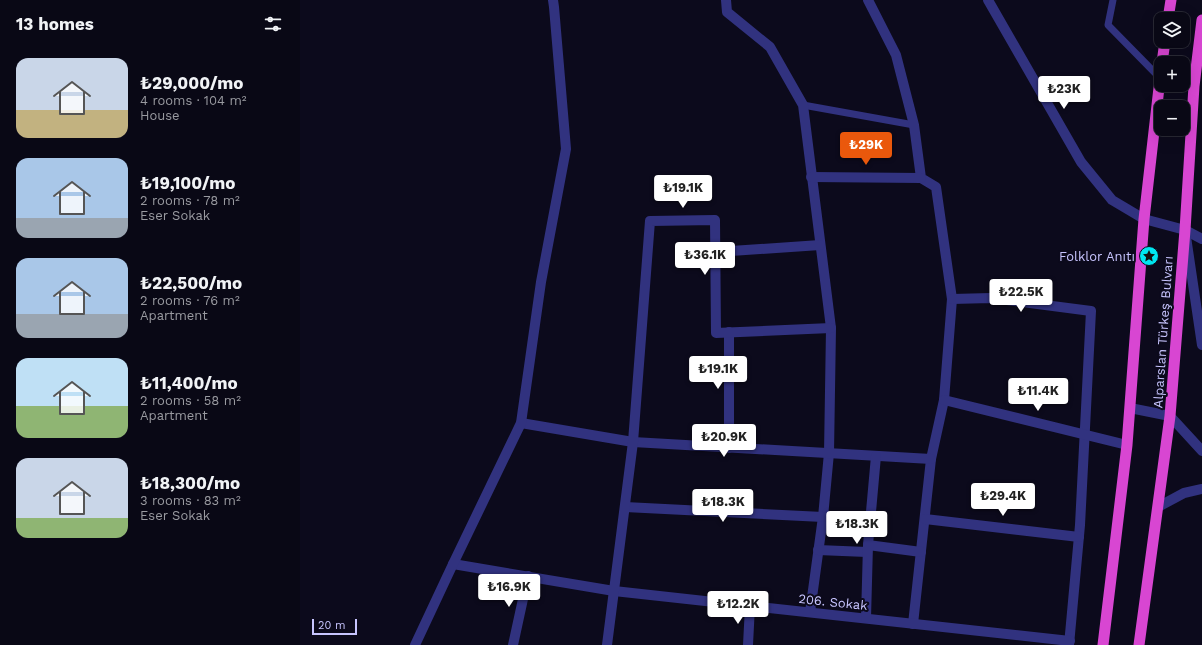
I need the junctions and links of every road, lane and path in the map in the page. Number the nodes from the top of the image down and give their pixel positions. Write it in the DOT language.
graph roads {
  1 [pos="553,0"];
  2 [pos="726,0"];
  3 [pos="868,0"];
  4 [pos="988,0"];
  5 [pos="1113,0"];
  6 [pos="1171,0"];
  7 [pos="1169,12"];
  8 [pos="1202,20"];
  9 [pos="1154,68"];
  10 [pos="1158,92"];
  11 [pos="803,105"];
  12 [pos="914,125"];
  13 [pos="811,177"];
  14 [pos="921,178"];
  15 [pos="1144,219"];
  16 [pos="1185,230"];
  17 [pos="1202,239"];
  18 [pos="820,245"];
  19 [pos="716,252"];
  20 [pos="952,299"];
  21 [pos="831,328"];
  22 [pos="728,332"];
  23 [pos="1202,345"];
  24 [pos="944,400"];
  25 [pos="1130,408"];
  26 [pos="1170,416"];
  27 [pos="521,423"];
  28 [pos="1086,435"];
  29 [pos="633,442"];
  30 [pos="1127,445"];
  31 [pos="729,448"];
  32 [pos="1202,451"];
  33 [pos="828,453"];
  34 [pos="876,456"];
  35 [pos="931,459"];
  36 [pos="1202,489"];
  37 [pos="625,507"];
  38 [pos="1158,507"];
  39 [pos="823,517"];
  40 [pos="925,519"];
  41 [pos="1079,537"];
  42 [pos="868,549"];
  43 [pos="818,550"];
  44 [pos="921,552"];
  45 [pos="452,564"];
  46 [pos="528,576"];
  47 [pos="614,591"];
  48 [pos="750,606"];
  49 [pos="810,612"];
  50 [pos="866,618"];
  51 [pos="913,624"];
  52 [pos="1069,643"];
  53 [pos="415,645"];
  54 [pos="513,645"];
  55 [pos="607,645"];
  56 [pos="748,645"];
  57 [pos="1103,645"];
  58 [pos="1139,645"];
  1 -- 27 [label="street"];
  2 -- 11 [label="street"];
  3 -- 12 [label="street"];
  4 -- 15 [label="street"];
  5 -- 9 [label="lane"];
  6 -- 7 [label="highway"];
  8 -- 16 [label="highway, Alparslan Türkeş Bulvarı"];
  10 -- 15 [label="highway, Alparslan Türkeş Bulvarı"];
  11 -- 12 [label="lane"];
  11 -- 13 [label="street"];
  12 -- 14 [label="street"];
  13 -- 14 [label="street"];
  13 -- 18 [label="street"];
  14 -- 20 [label="street"];
  15 -- 16 [label="street"];
  15 -- 25 [label="highway, Alparslan Türkeş Bulvarı"];
  16 -- 17 [label="street"];
  16 -- 23 [label="street"];
  16 -- 26 [label="highway, Alparslan Türkeş Bulvarı"];
  18 -- 19 [label="street"];
  18 -- 21 [label="street"];
  19 -- 22 [label="street"];
  19 -- 29 [label="street"];
  20 -- 24 [label="street"];
  20 -- 28 [label="street"];
  21 -- 22 [label="street"];
  21 -- 33 [label="street"];
  22 -- 31 [label="street"];
  24 -- 28 [label="street"];
  24 -- 35 [label="street"];
  25 -- 26 [label="street"];
  25 -- 30 [label="highway, Alparslan Türkeş Bulvarı"];
  26 -- 32 [label="street"];
  26 -- 38 [label="highway, Alparslan Türkeş Bulvarı"];
  27 -- 29 [label="street"];
  27 -- 45 [label="street"];
  28 -- 30 [label="street"];
  28 -- 41 [label="street"];
  29 -- 31 [label="street"];
  29 -- 37 [label="street"];
  30 -- 57 [label="highway, Alparslan Türkeş Bulvarı"];
  31 -- 33 [label="street"];
  33 -- 34 [label="street"];
  33 -- 39 [label="street"];
  34 -- 35 [label="street"];
  34 -- 42 [label="street"];
  35 -- 40 [label="street"];
  36 -- 38 [label="street"];
  37 -- 39 [label="street"];
  37 -- 47 [label="street"];
  38 -- 58 [label="highway, Alparslan Türkeş Bulvarı"];
  39 -- 43 [label="street"];
  40 -- 41 [label="street"];
  40 -- 44 [label="street"];
  41 -- 52 [label="street"];
  42 -- 43 [label="street"];
  42 -- 44 [label="street"];
  42 -- 50 [label="street"];
  43 -- 49 [label="street"];
  44 -- 51 [label="street"];
  45 -- 46 [label="street, 206. Sokak"];
  45 -- 53 [label="street"];
  46 -- 47 [label="street, 206. Sokak"];
  46 -- 54 [label="street"];
  47 -- 48 [label="street, 206. Sokak"];
  47 -- 55 [label="street"];
  48 -- 49 [label="street, 206. Sokak"];
  48 -- 56 [label="street"];
  49 -- 50 [label="street, 206. Sokak"];
  50 -- 51 [label="street, 206. Sokak"];
  51 -- 52 [label="street, 206. Sokak"];
}
